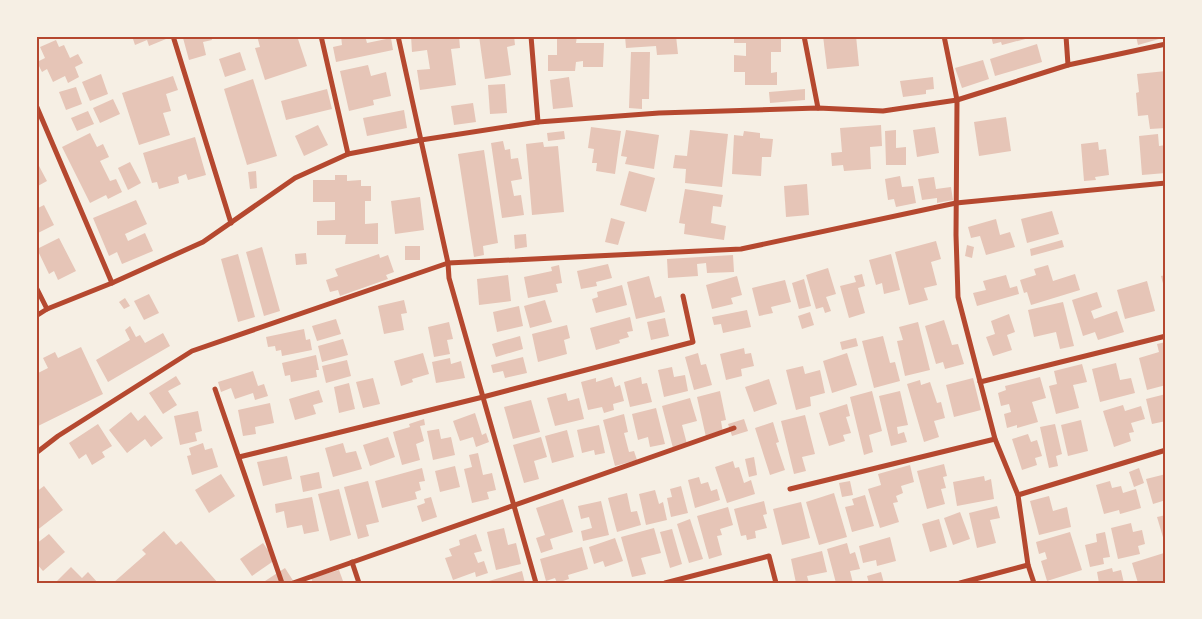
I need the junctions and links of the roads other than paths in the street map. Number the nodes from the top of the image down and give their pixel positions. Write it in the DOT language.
graph roads {
  1 [pos="173,36"];
  2 [pos="321,36"];
  3 [pos="398,36"];
  4 [pos="531,36"];
  5 [pos="804,36"];
  6 [pos="944,36"];
  7 [pos="1066,36"];
  8 [pos="1166,44"];
  9 [pos="1068,65"];
  10 [pos="957,100"];
  11 [pos="36,105"];
  12 [pos="818,108"];
  13 [pos="538,122"];
  14 [pos="421,140"];
  15 [pos="348,154"];
  16 [pos="1166,183"];
  17 [pos="956,203"];
  18 [pos="231,223"];
  19 [pos="448,263"];
  20 [pos="112,284"];
  21 [pos="36,287"];
  22 [pos="683,296"];
  23 [pos="47,310"];
  24 [pos="36,316"];
  25 [pos="1166,336"];
  26 [pos="980,382"];
  27 [pos="215,389"];
  28 [pos="483,397"];
  29 [pos="734,428"];
  30 [pos="995,439"];
  31 [pos="1166,450"];
  32 [pos="36,453"];
  33 [pos="239,457"];
  34 [pos="790,489"];
  35 [pos="1018,495"];
  36 [pos="514,506"];
  37 [pos="352,562"];
  38 [pos="1028,565"];
  39 [pos="282,583"];
  40 [pos="293,583"];
  41 [pos="359,583"];
  42 [pos="536,583"];
  43 [pos="665,583"];
  44 [pos="776,583"];
  45 [pos="960,583"];
  46 [pos="1034,583"];
  1 -- 18 [label="street"];
  2 -- 15 [label="street"];
  3 -- 14 [label="street"];
  4 -- 13 [label="street"];
  5 -- 12 [label="street"];
  6 -- 10 [label="street"];
  7 -- 9 [label="street"];
  8 -- 9 [label="street"];
  9 -- 10 [label="street"];
  10 -- 12 [label="street"];
  10 -- 17 [label="street"];
  11 -- 20 [label="street"];
  12 -- 13 [label="street"];
  13 -- 14 [label="street"];
  14 -- 15 [label="street"];
  14 -- 19 [label="street"];
  15 -- 18 [label="street"];
  16 -- 17 [label="street"];
  17 -- 19 [label="street"];
  17 -- 26 [label="street"];
  18 -- 20 [label="street"];
  19 -- 28 [label="street"];
  19 -- 32 [label="street"];
  20 -- 23 [label="street"];
  21 -- 23 [label="street"];
  22 -- 28 [label="street"];
  23 -- 24 [label="street"];
  25 -- 26 [label="street"];
  26 -- 30 [label="street"];
  27 -- 33 [label="street"];
  28 -- 33 [label="street"];
  28 -- 36 [label="street"];
  29 -- 36 [label="street"];
  30 -- 34 [label="street"];
  30 -- 35 [label="street"];
  31 -- 35 [label="street"];
  33 -- 39 [label="street"];
  35 -- 38 [label="street"];
  36 -- 37 [label="street"];
  36 -- 42 [label="street"];
  37 -- 40 [label="street"];
  37 -- 41 [label="street"];
  38 -- 45 [label="street"];
  38 -- 46 [label="street"];
  43 -- 44 [label="street"];
}
